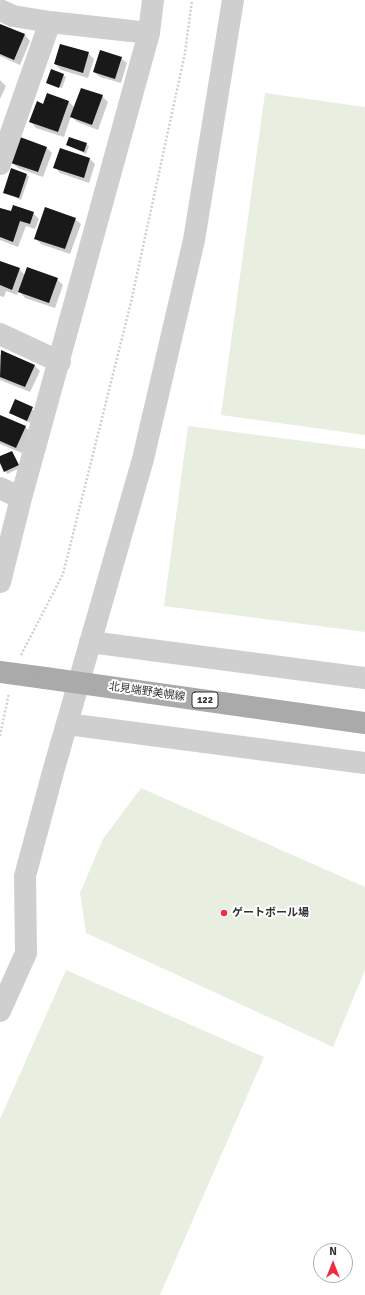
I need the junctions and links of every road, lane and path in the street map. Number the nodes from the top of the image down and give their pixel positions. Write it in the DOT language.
graph roads {
  1 [pos="153,0"];
  2 [pos="192,0"];
  3 [pos="233,0"];
  4 [pos="10,9"];
  5 [pos="50,22"];
  6 [pos="149,33"];
  7 [pos="0,164"];
  8 [pos="0,334"];
  9 [pos="60,362"];
  10 [pos="0,488"];
  11 [pos="21,498"];
  12 [pos="0,582"];
  13 [pos="90,642"];
  14 [pos="6,673"];
  15 [pos="365,678"];
  16 [pos="365,723"];
  17 [pos="67,724"];
  18 [pos="0,736"];
  19 [pos="365,763"];
  20 [pos="0,1011"];
  1 -- 6 [label="street"];
  2 -- 14 [label="path"];
  3 -- 13 [label="street"];
  4 -- 5 [label="street"];
  5 -- 6 [label="street"];
  5 -- 7 [label="street"];
  6 -- 9 [label="street"];
  8 -- 9 [label="street"];
  9 -- 11 [label="street"];
  10 -- 11 [label="street"];
  11 -- 12 [label="street"];
  13 -- 15 [label="street"];
  13 -- 17 [label="street"];
  14 -- 16 [label="main road, 北見端野美幌線 / 122, bridge"];
  14 -- 18 [label="path"];
  17 -- 19 [label="street"];
  17 -- 20 [label="street"];
}
